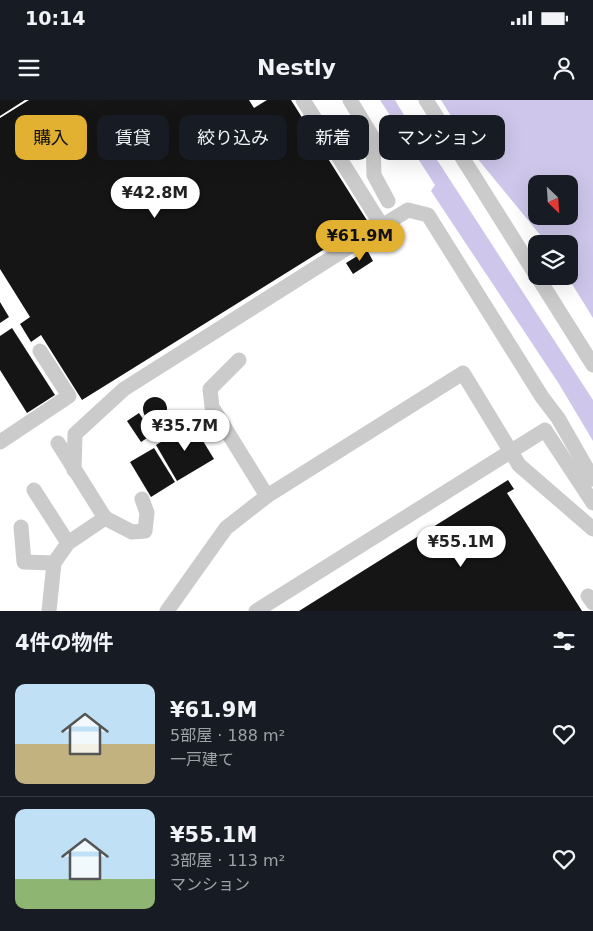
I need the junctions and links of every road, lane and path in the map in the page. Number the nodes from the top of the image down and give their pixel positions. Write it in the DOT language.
graph roads {
  1 [pos="303,100"];
  2 [pos="350,100"];
  3 [pos="426,100"];
  4 [pos="388,201"];
  5 [pos="382,226"];
  6 [pos="528,262"];
  7 [pos="543,285"];
  8 [pos="40,352"];
  9 [pos="239,360"];
  10 [pos="593,365"];
  11 [pos="1,438"];
  12 [pos="58,443"];
  13 [pos="510,452"];
  14 [pos="74,470"];
  15 [pos="593,479"];
  16 [pos="34,490"];
  17 [pos="267,496"];
  18 [pos="142,499"];
  19 [pos="593,503"];
  20 [pos="104,518"];
  21 [pos="21,527"];
  22 [pos="593,528"];
  23 [pos="68,543"];
  24 [pos="54,563"];
  25 [pos="171,609"];
  26 [pos="49,611"];
  27 [pos="256,611"];
  1 -- 5 [label="street"];
  2 -- 4 [label="street"];
  3 -- 6 [label="street"];
  5 -- 14 [label="street"];
  5 -- 15 [label="street"];
  7 -- 10 [label="street"];
  8 -- 11 [label="street"];
  9 -- 17 [label="street"];
  12 -- 14 [label="street"];
  13 -- 17 [label="street"];
  13 -- 19 [label="street"];
  13 -- 22 [label="street"];
  13 -- 27 [label="street"];
  14 -- 20 [label="street"];
  16 -- 23 [label="street"];
  17 -- 25 [label="street"];
  18 -- 20 [label="street"];
  20 -- 23 [label="street"];
  21 -- 24 [label="street"];
  23 -- 24 [label="street"];
  24 -- 26 [label="street"];
}
